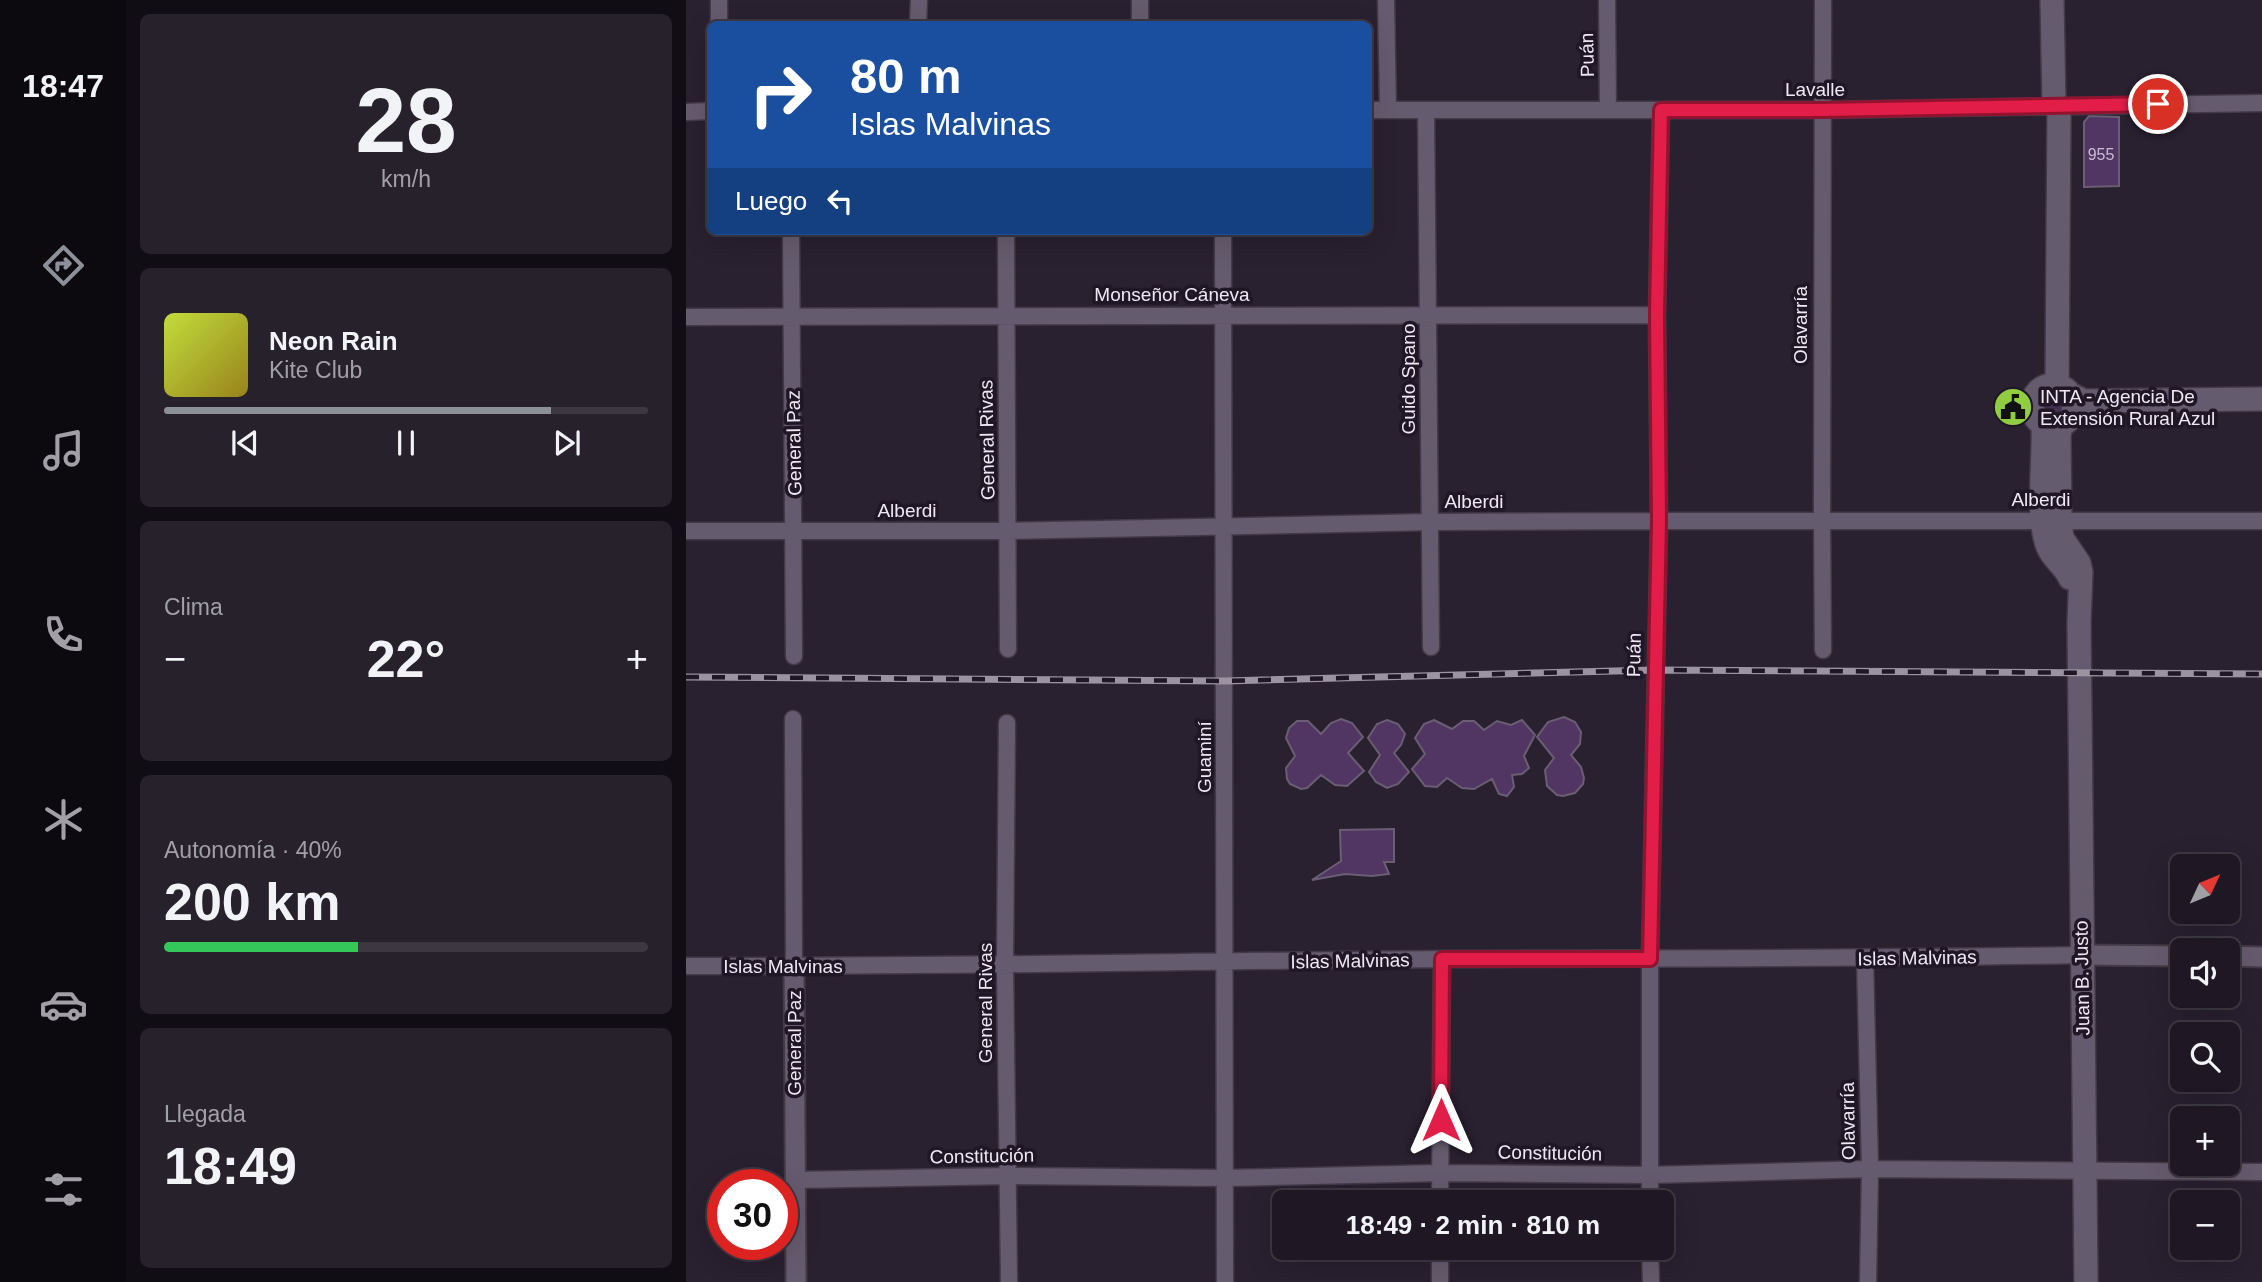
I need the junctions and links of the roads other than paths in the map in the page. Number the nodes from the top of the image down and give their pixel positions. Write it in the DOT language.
graph roads {
  1 [pos="719,0"];
  2 [pos="919,0"];
  3 [pos="1140,0"];
  4 [pos="1386,0"];
  5 [pos="1607,0"];
  6 [pos="1823,0"];
  7 [pos="2052,0"];
  8 [pos="719,21"];
  9 [pos="918,21"];
  10 [pos="1140,21"];
  11 [pos="2262,103"];
  12 [pos="2054,106"];
  13 [pos="1608,109"];
  14 [pos="1372,110"];
  15 [pos="1388,110"];
  16 [pos="1426,110"];
  17 [pos="1661,110"];
  18 [pos="1821,110"];
  19 [pos="686,111"];
  20 [pos="707,111"];
  21 [pos="791,235"];
  22 [pos="1006,235"];
  23 [pos="1223,235"];
  24 [pos="1223,315"];
  25 [pos="1429,315"];
  26 [pos="1657,315"];
  27 [pos="1007,316"];
  28 [pos="686,317"];
  29 [pos="792,318"];
  30 [pos="2262,399"];
  31 [pos="2058,405"];
  32 [pos="2262,409"];
  33 [pos="1822,520"];
  34 [pos="2051,520"];
  35 [pos="1659,521"];
  36 [pos="2262,521"];
  37 [pos="1430,522"];
  38 [pos="1225,527"];
  39 [pos="686,531"];
  40 [pos="795,531"];
  41 [pos="1009,531"];
  42 [pos="1431,647"];
  43 [pos="1009,649"];
  44 [pos="1823,650"];
  45 [pos="794,656"];
  46 [pos="793,719"];
  47 [pos="1007,723"];
  48 [pos="2082,955"];
  49 [pos="2170,956"];
  50 [pos="2240,956"];
  51 [pos="2262,957"];
  52 [pos="1442,959"];
  53 [pos="1650,959"];
  54 [pos="1865,959"];
  55 [pos="1226,963"];
  56 [pos="1005,964"];
  57 [pos="686,966"];
  58 [pos="794,966"];
  59 [pos="795,1169"];
  60 [pos="1870,1169"];
  61 [pos="2085,1170"];
  62 [pos="2262,1172"];
  63 [pos="1440,1173"];
  64 [pos="1650,1175"];
  65 [pos="1007,1177"];
  66 [pos="1226,1178"];
  67 [pos="798,1180"];
  68 [pos="1440,1190"];
  69 [pos="1650,1190"];
  70 [pos="796,1260"];
  71 [pos="1440,1260"];
  72 [pos="1650,1260"];
  73 [pos="796,1282"];
  74 [pos="1009,1282"];
  75 [pos="1225,1282"];
  76 [pos="1440,1282"];
  77 [pos="1651,1282"];
  78 [pos="1868,1282"];
  79 [pos="2087,1282"];
  1 -- 8 [label="street"];
  2 -- 9 [label="street"];
  3 -- 10 [label="street"];
  4 -- 15 [label="street"];
  5 -- 13 [label="street, Puán"];
  6 -- 18 [label="street, Olavarría"];
  7 -- 12 [label="main road, Juan B. Justo"];
  11 -- 12 [label="street, Lavalle"];
  12 -- 18 [label="street, Lavalle"];
  12 -- 31 [label="main road, Juan B. Justo"];
  13 -- 16 [label="street, Lavalle"];
  13 -- 17 [label="street, Lavalle"];
  14 -- 15 [label="street, Lavalle"];
  15 -- 16 [label="street, Lavalle"];
  16 -- 25 [label="street, Guido Spano"];
  17 -- 18 [label="street, Lavalle"];
  17 -- 26 [label="street, Puán"];
  18 -- 33 [label="street, Olavarría"];
  19 -- 20 [label="street"];
  21 -- 29 [label="street, General Paz"];
  22 -- 27 [label="street, General Rivas"];
  23 -- 24 [label="street, Guaminí"];
  24 -- 25 [label="street, Monseñor Cáneva"];
  24 -- 27 [label="street, Monseñor Cáneva"];
  24 -- 38 [label="street, Guaminí"];
  25 -- 26 [label="street, Monseñor Cáneva"];
  25 -- 37 [label="street, Guido Spano"];
  26 -- 35 [label="street, Puán"];
  27 -- 29 [label="street, Monseñor Cáneva"];
  27 -- 41 [label="street, General Rivas"];
  28 -- 29 [label="street, Monseñor Cáneva"];
  29 -- 40 [label="street, General Paz"];
  30 -- 31 [label="main road"];
  31 -- 32 [label="main road"];
  31 -- 34 [label="main road, Juan B. Justo"];
  33 -- 34 [label="street, Alberdi"];
  33 -- 35 [label="street, Alberdi"];
  33 -- 44 [label="street, Olavarría"];
  34 -- 36 [label="street, Alberdi"];
  34 -- 48 [label="main road, Juan B. Justo"];
  35 -- 37 [label="street, Alberdi"];
  35 -- 53 [label="street, Puán"];
  37 -- 38 [label="street, Alberdi"];
  37 -- 42 [label="street, Guido Spano"];
  38 -- 41 [label="street, Alberdi"];
  38 -- 55 [label="street, Guaminí"];
  39 -- 40 [label="street, Alberdi"];
  40 -- 41 [label="street, Alberdi"];
  40 -- 45 [label="street, General Paz"];
  41 -- 43 [label="street, General Rivas"];
  46 -- 58 [label="street, General Paz"];
  47 -- 56 [label="street, General Rivas"];
  48 -- 49 [label="street, Islas Malvinas"];
  48 -- 54 [label="street, Islas Malvinas"];
  48 -- 61 [label="main road, Juan B. Justo"];
  50 -- 51 [label="street"];
  52 -- 53 [label="street, Islas Malvinas"];
  52 -- 55 [label="street, Islas Malvinas"];
  52 -- 63 [label="street"];
  53 -- 54 [label="street, Islas Malvinas"];
  53 -- 64 [label="street, Puán"];
  54 -- 60 [label="street, Olavarría"];
  55 -- 56 [label="street, Islas Malvinas"];
  55 -- 66 [label="street, Guaminí"];
  56 -- 58 [label="street, Islas Malvinas"];
  56 -- 65 [label="street, General Rivas"];
  57 -- 58 [label="street, Islas Malvinas"];
  58 -- 59 [label="street, General Paz"];
  60 -- 61 [label="street, Constitución"];
  60 -- 64 [label="street, Constitución"];
  60 -- 78 [label="street, Olavarría"];
  61 -- 62 [label="street, Constitución"];
  61 -- 79 [label="main road, Juan B. Justo"];
  63 -- 64 [label="street, Constitución"];
  63 -- 66 [label="street, Constitución"];
  63 -- 68 [label="street"];
  64 -- 69 [label="street, Puán"];
  65 -- 66 [label="street, Constitución"];
  65 -- 67 [label="street, Constitución"];
  65 -- 74 [label="street, General Rivas"];
  66 -- 75 [label="street, Guaminí"];
  70 -- 73 [label="street, General Paz"];
  71 -- 76 [label="street"];
  72 -- 77 [label="street"];
}
